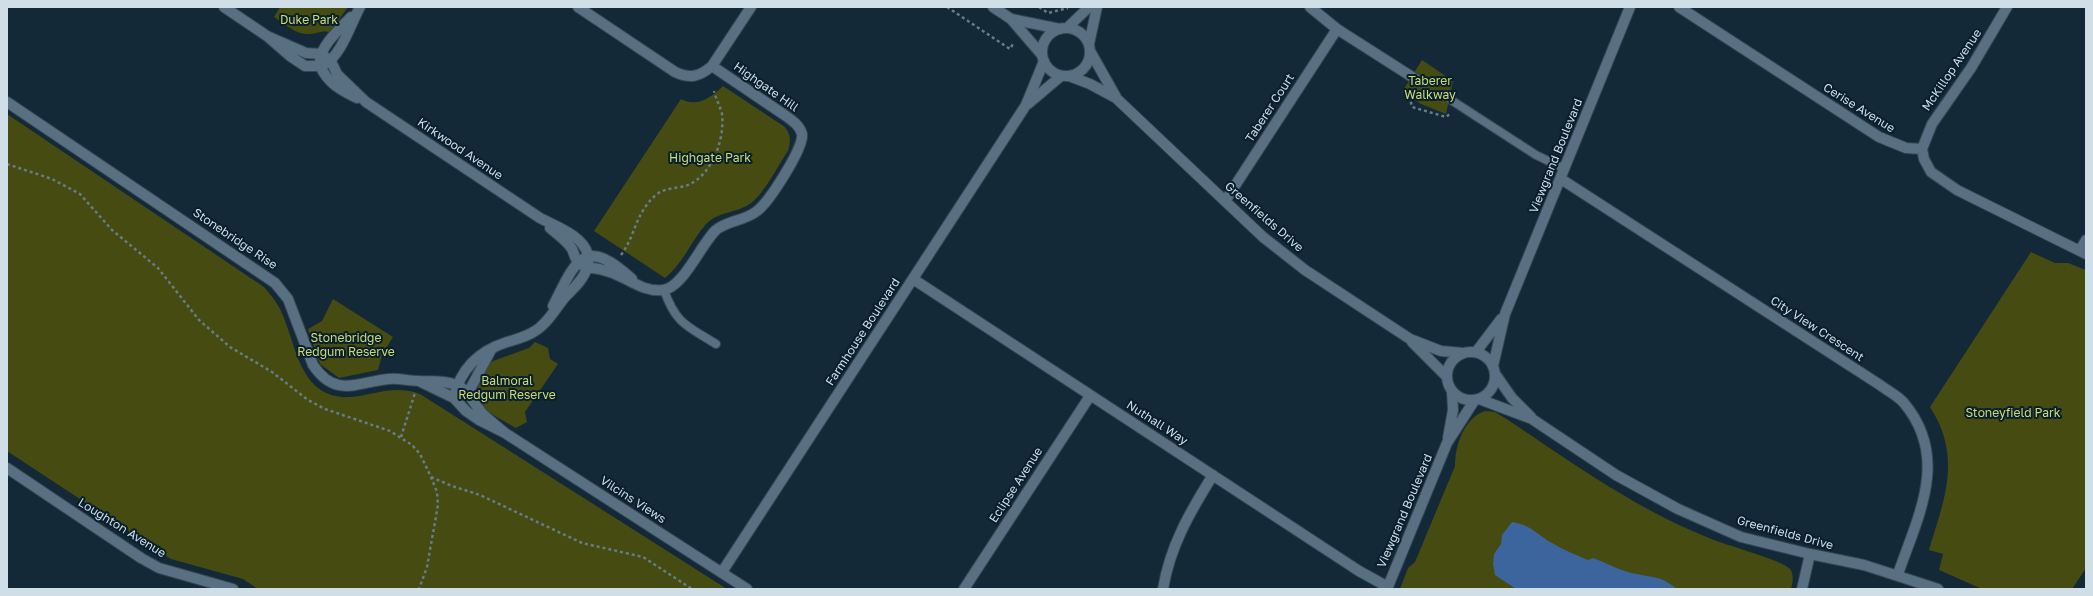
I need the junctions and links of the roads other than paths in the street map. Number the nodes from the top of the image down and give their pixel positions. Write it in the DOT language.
graph roads {
  1 [pos="224,7"];
  2 [pos="578,7"];
  3 [pos="751,7"];
  4 [pos="993,7"];
  5 [pos="1089,7"];
  6 [pos="1097,7"];
  7 [pos="1310,7"];
  8 [pos="1630,7"];
  9 [pos="1680,7"];
  10 [pos="2007,7"];
  11 [pos="359,8"];
  12 [pos="1011,19"];
  13 [pos="1064,28"];
  14 [pos="1337,28"];
  15 [pos="267,36"];
  16 [pos="1090,47"];
  17 [pos="321,54"];
  18 [pos="1043,58"];
  19 [pos="331,61"];
  20 [pos="320,66"];
  21 [pos="712,66"];
  22 [pos="1065,76"];
  23 [pos="1417,80"];
  24 [pos="1116,98"];
  25 [pos="1452,100"];
  26 [pos="7,102"];
  27 [pos="366,102"];
  28 [pos="1026,105"];
  29 [pos="1922,149"];
  30 [pos="1564,169"];
  31 [pos="1561,179"];
  32 [pos="1225,201"];
  33 [pos="540,218"];
  34 [pos="2086,240"];
  35 [pos="2083,252"];
  36 [pos="588,256"];
  37 [pos="582,265"];
  38 [pos="913,279"];
  39 [pos="641,287"];
  40 [pos="664,290"];
  41 [pos="1505,314"];
  42 [pos="1410,339"];
  43 [pos="716,344"];
  44 [pos="1476,352"];
  45 [pos="1463,353"];
  46 [pos="1495,370"];
  47 [pos="1447,377"];
  48 [pos="419,381"];
  49 [pos="462,389"];
  50 [pos="1452,392"];
  51 [pos="1090,396"];
  52 [pos="454,398"];
  53 [pos="1477,400"];
  54 [pos="1532,419"];
  55 [pos="505,433"];
  56 [pos="1447,444"];
  57 [pos="7,468"];
  58 [pos="1213,476"];
  59 [pos="1810,554"];
  60 [pos="722,572"];
  61 [pos="1898,574"];
  62 [pos="1387,588"];
  63 [pos="232,589"];
  64 [pos="747,589"];
  65 [pos="964,589"];
  66 [pos="1164,589"];
  67 [pos="1802,589"];
  68 [pos="1938,589"];
  1 -- 15 [label="street, Kirkwood Avenue"];
  2 -- 21 [label="street"];
  3 -- 21 [label="street"];
  4 -- 12 [label="street"];
  5 -- 13 [label="street"];
  6 -- 16 [label="street"];
  7 -- 14 [label="street"];
  8 -- 30 [label="street, Viewgrand Boulevard"];
  9 -- 29 [label="street, Cerise Avenue"];
  10 -- 29 [label="street, McKillop Avenue"];
  11 -- 17 [label="street"];
  11 -- 19 [label="street"];
  12 -- 13 [label="street"];
  12 -- 18 [label="street"];
  13 -- 16 [label="street"];
  13 -- 18 [label="street"];
  14 -- 23 [label="street"];
  14 -- 32 [label="street, Taberer Court"];
  15 -- 17 [label="street, Kirkwood Avenue"];
  15 -- 20 [label="street, Kirkwood Avenue"];
  16 -- 22 [label="street"];
  16 -- 24 [label="street, Greenfields Drive"];
  17 -- 19 [label="street, Kirkwood Avenue"];
  17 -- 20 [label="street"];
  18 -- 22 [label="street"];
  18 -- 28 [label="street, Farmhouse Boulevard"];
  19 -- 20 [label="street"];
  19 -- 27 [label="street, Kirkwood Avenue"];
  20 -- 27 [label="street, Kirkwood Avenue"];
  21 -- 40 [label="street, Highgate Hill"];
  22 -- 24 [label="street, Greenfields Drive"];
  22 -- 28 [label="street, Farmhouse Boulevard"];
  24 -- 32 [label="street, Greenfields Drive"];
  25 -- 30 [label="lane"];
  26 -- 48 [label="street, Stonebridge Rise"];
  27 -- 33 [label="street, Kirkwood Avenue"];
  28 -- 38 [label="street, Farmhouse Boulevard"];
  29 -- 35 [label="street"];
  30 -- 31 [label="street, Viewgrand Boulevard"];
  31 -- 41 [label="street, Viewgrand Boulevard"];
  31 -- 61 [label="street, City View Crescent"];
  32 -- 42 [label="street, Greenfields Drive"];
  33 -- 36 [label="street, Kirkwood Avenue"];
  33 -- 37 [label="street, Kirkwood Avenue"];
  34 -- 35 [label="street"];
  36 -- 37 [label="street"];
  36 -- 39 [label="street"];
  37 -- 39 [label="street"];
  37 -- 49 [label="street"];
  38 -- 51 [label="street, Nuthall Way"];
  38 -- 60 [label="street, Farmhouse Boulevard"];
  39 -- 40 [label="street"];
  40 -- 43 [label="lane"];
  41 -- 44 [label="street, Viewgrand Boulevard"];
  41 -- 46 [label="street, Viewgrand Boulevard"];
  42 -- 45 [label="street, Greenfields Drive"];
  42 -- 47 [label="street, Greenfields Drive"];
  44 -- 45 [label="street"];
  44 -- 46 [label="street"];
  45 -- 47 [label="street"];
  46 -- 53 [label="street"];
  46 -- 54 [label="street, Greenfields Drive"];
  47 -- 50 [label="street"];
  48 -- 49 [label="street, Stonebridge Rise"];
  48 -- 52 [label="street, Stonebridge Rise"];
  49 -- 52 [label="street"];
  49 -- 55 [label="street, Vilcins Views"];
  50 -- 53 [label="street"];
  50 -- 56 [label="street, Viewgrand Boulevard"];
  51 -- 58 [label="street, Nuthall Way"];
  51 -- 65 [label="street, Eclipse Avenue"];
  52 -- 55 [label="street, Vilcins Views"];
  53 -- 54 [label="street, Greenfields Drive"];
  53 -- 56 [label="street, Viewgrand Boulevard"];
  54 -- 59 [label="street, Greenfields Drive"];
  55 -- 60 [label="street, Vilcins Views"];
  56 -- 62 [label="street, Viewgrand Boulevard"];
  57 -- 63 [label="street, Loughton Avenue"];
  58 -- 62 [label="street, Nuthall Way"];
  58 -- 66 [label="street"];
  59 -- 61 [label="street, Greenfields Drive"];
  59 -- 67 [label="street"];
  60 -- 64 [label="street, Vilcins Views"];
  61 -- 68 [label="street, Greenfields Drive"];
}
